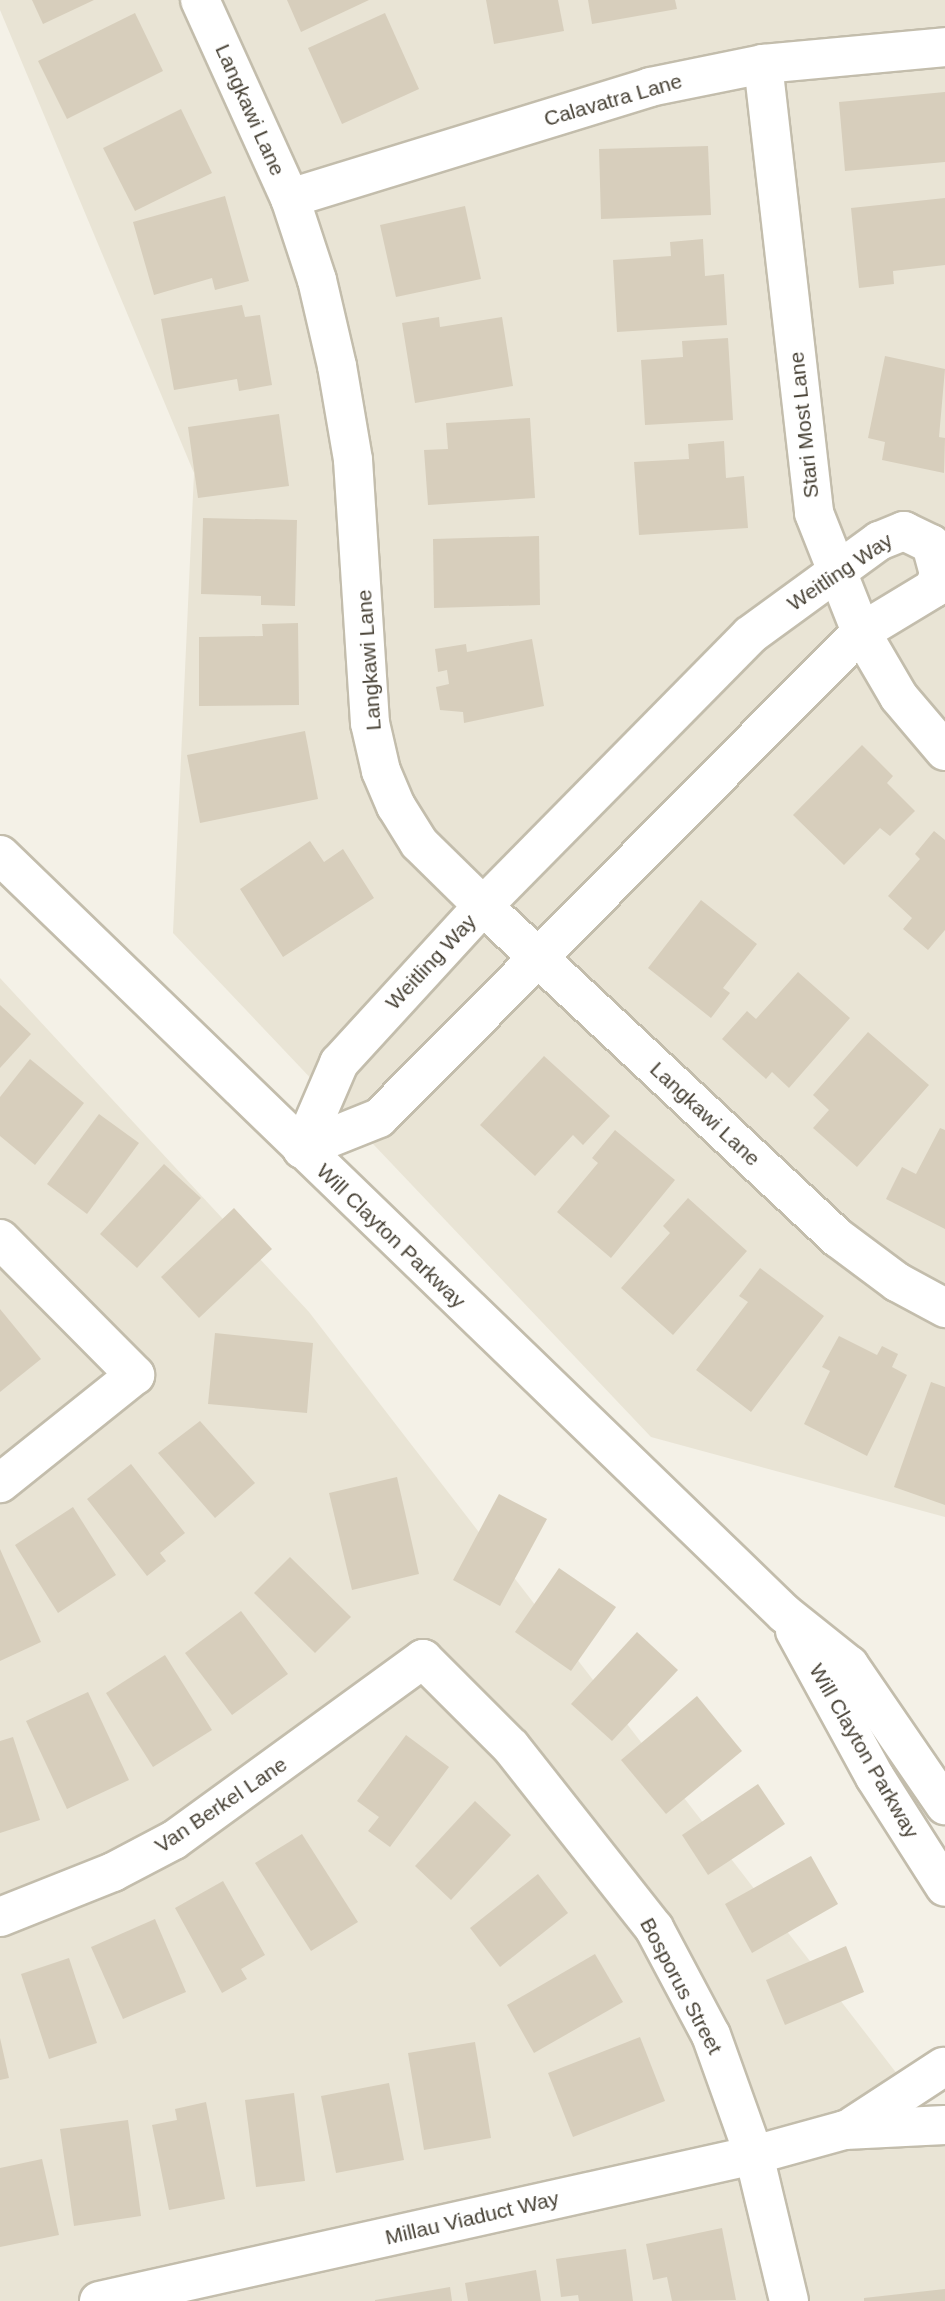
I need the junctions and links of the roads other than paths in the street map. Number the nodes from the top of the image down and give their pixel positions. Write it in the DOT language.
graph roads {
  1 [pos="200,0"];
  2 [pos="945,47"];
  3 [pos="763,64"];
  4 [pos="289,198"];
  5 [pos="834,572"];
  6 [pos="861,632"];
  7 [pos="945,751"];
  8 [pos="0,855"];
  9 [pos="483,906"];
  10 [pos="539,959"];
  11 [pos="302,1149"];
  12 [pos="0,1239"];
  13 [pos="945,1308"];
  14 [pos="0,1483"];
  15 [pos="785,1614"];
  16 [pos="423,1659"];
  17 [pos="945,1805"];
  18 [pos="945,1887"];
  19 [pos="0,1917"];
  20 [pos="944,2075"];
  21 [pos="945,2126"];
  22 [pos="845,2130"];
  23 [pos="754,2155"];
  24 [pos="99,2301"];
  25 [pos="789,2301"];
  1 -- 4 [label="street, Langkawi Lane"];
  2 -- 3 [label="street, Calavatra Lane"];
  3 -- 4 [label="street, Calavatra Lane"];
  3 -- 5 [label="street, Stari Most Lane"];
  4 -- 9 [label="street, Langkawi Lane"];
  5 -- 6 [label="street, Stari Most Lane"];
  5 -- 6 [label="street, Weitling Way"];
  5 -- 9 [label="street, Weitling Way"];
  6 -- 7 [label="street, Stari Most Lane"];
  6 -- 10 [label="street, Weitling Way"];
  8 -- 11 [label="street, Will Clayton Parkway"];
  9 -- 10 [label="street, Langkawi Lane"];
  9 -- 11 [label="street, Weitling Way"];
  10 -- 11 [label="street, Weitling Way"];
  10 -- 13 [label="street, Langkawi Lane"];
  11 -- 15 [label="street, Will Clayton Parkway"];
  12 -- 14 [label="street"];
  15 -- 17 [label="street, Will Clayton Parkway"];
  15 -- 18 [label="street, Will Clayton Parkway"];
  16 -- 19 [label="street, Van Berkel Lane"];
  16 -- 23 [label="street, Bosporus Street"];
  20 -- 22 [label="street, Millau Viaduct Way"];
  21 -- 22 [label="street, Millau Viaduct Way"];
  22 -- 23 [label="street, Millau Viaduct Way"];
  23 -- 24 [label="street, Millau Viaduct Way"];
  23 -- 25 [label="street, Bosporus Street"];
}
